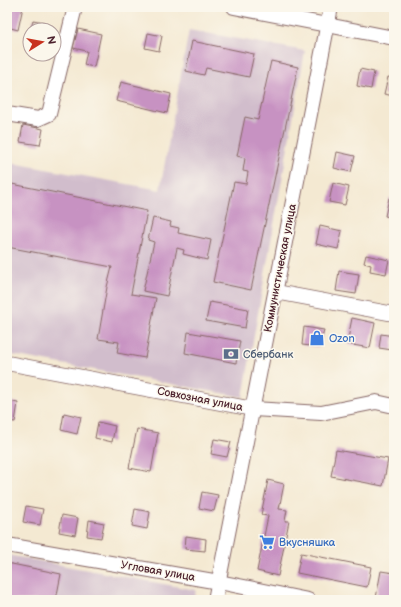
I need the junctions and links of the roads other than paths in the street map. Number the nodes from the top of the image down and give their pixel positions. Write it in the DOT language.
graph roads {
  1 [pos="75,7"];
  2 [pos="234,7"];
  3 [pos="331,7"];
  4 [pos="328,25"];
  5 [pos="394,38"];
  6 [pos="7,114"];
  7 [pos="276,292"];
  8 [pos="394,314"];
  9 [pos="7,363"];
  10 [pos="394,406"];
  11 [pos="253,409"];
  12 [pos="7,545"];
  13 [pos="219,582"];
  14 [pos="215,600"];
  15 [pos="308,600"];
  1 -- 6 [label="street"];
  2 -- 4 [label="street"];
  3 -- 4 [label="street, Коммунистическая улица"];
  4 -- 5 [label="street"];
  4 -- 7 [label="street, Коммунистическая улица"];
  7 -- 8 [label="street"];
  7 -- 11 [label="street, Коммунистическая улица"];
  9 -- 11 [label="street, Совхозная улица"];
  10 -- 11 [label="street, Совхозная улица"];
  11 -- 13 [label="street, Коммунистическая улица"];
  12 -- 13 [label="street, Угловая улица"];
  13 -- 14 [label="street, Коммунистическая улица"];
  13 -- 15 [label="street, Угловая улица"];
}
